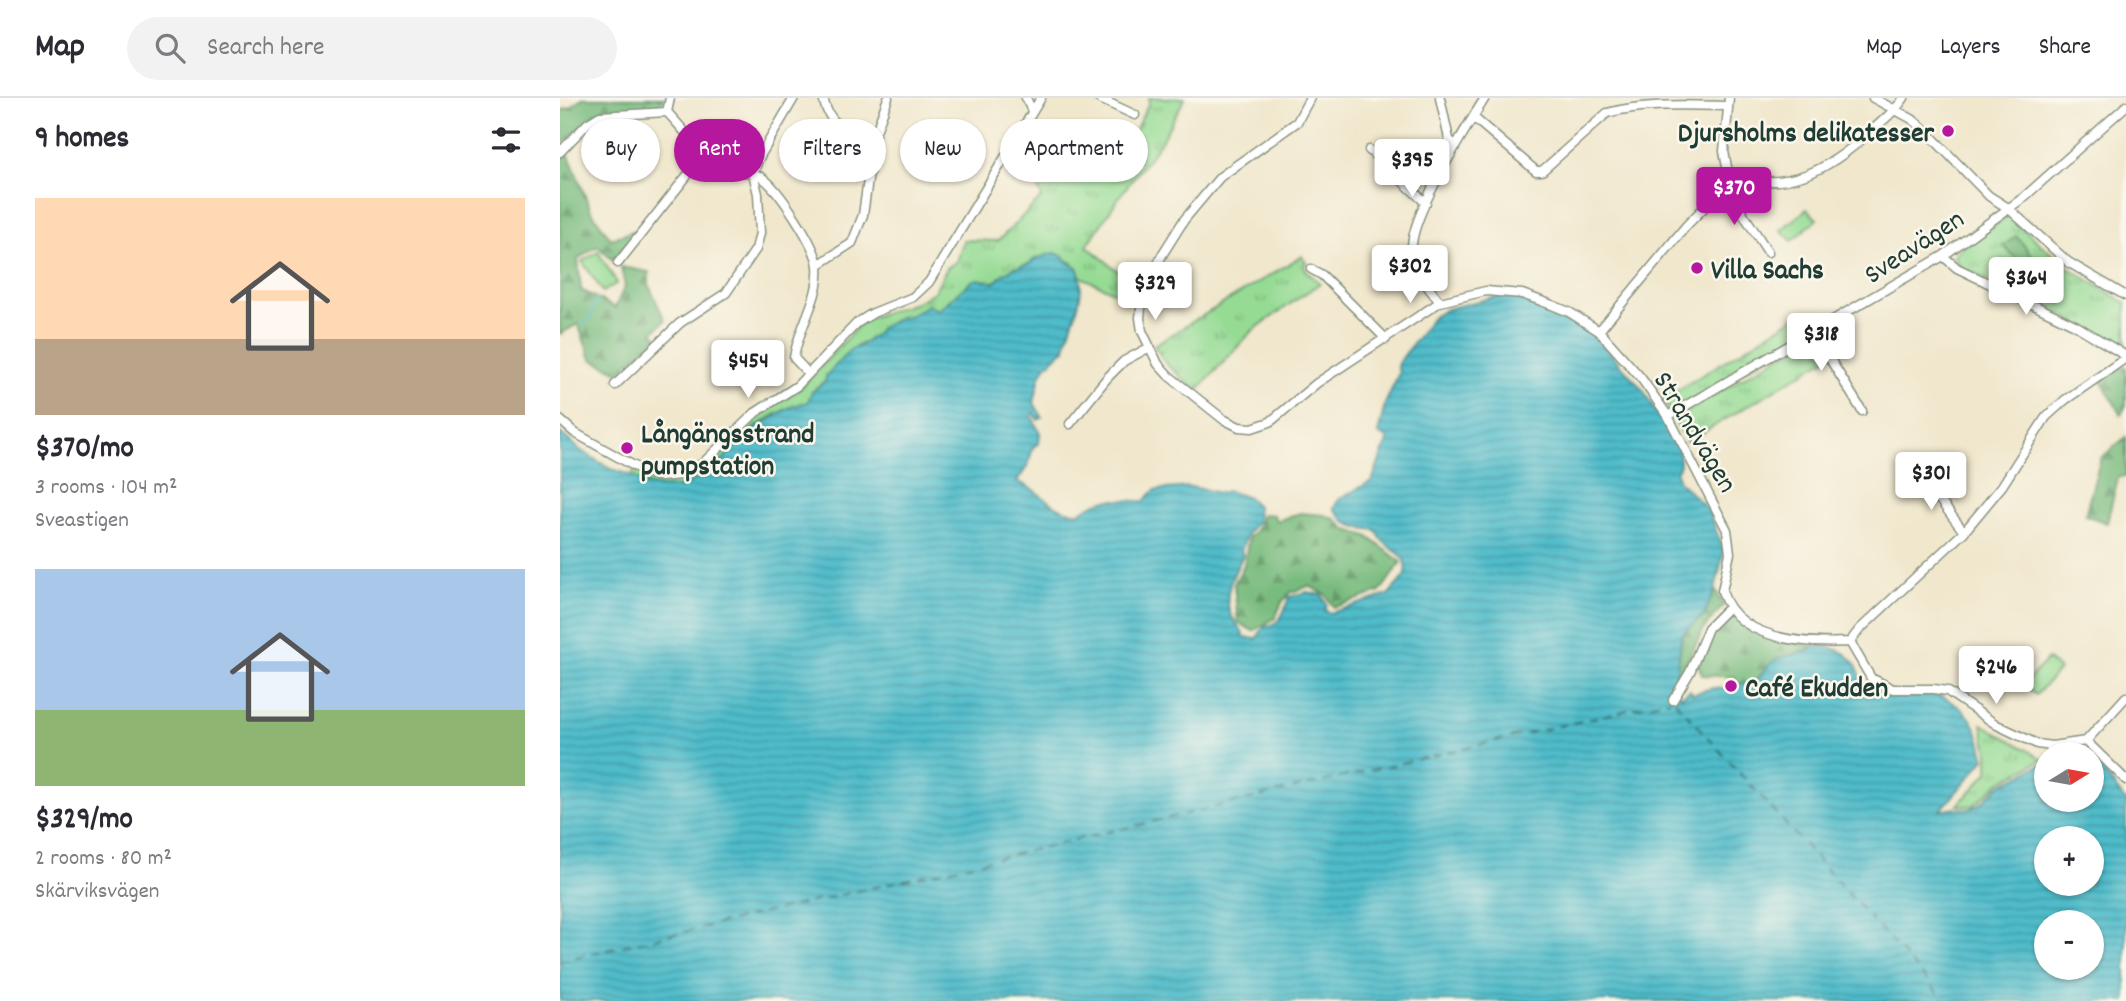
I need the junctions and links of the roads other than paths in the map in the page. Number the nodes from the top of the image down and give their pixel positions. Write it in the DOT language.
graph roads {
  1 [pos="670,98"];
  2 [pos="794,98"];
  3 [pos="823,98"];
  4 [pos="888,98"];
  5 [pos="1026,98"];
  6 [pos="1041,98"];
  7 [pos="1098,98"];
  8 [pos="1310,98"];
  9 [pos="1440,98"];
  10 [pos="1485,98"];
  11 [pos="1624,98"];
  12 [pos="1873,98"];
  13 [pos="1904,98"];
  14 [pos="1728,102"];
  15 [pos="2126,106"];
  16 [pos="1619,109"];
  17 [pos="1896,110"];
  18 [pos="1032,111"];
  19 [pos="667,112"];
  20 [pos="1135,115"];
  21 [pos="1473,117"];
  22 [pos="832,119"];
  23 [pos="880,119"];
  24 [pos="674,120"];
  25 [pos="765,146"];
  26 [pos="1455,146"];
  27 [pos="1369,150"];
  28 [pos="560,152"];
  29 [pos="765,180"];
  30 [pos="682,182"];
  31 [pos="755,182"];
  32 [pos="868,182"];
  33 [pos="1727,182"];
  34 [pos="1426,203"];
  35 [pos="2008,208"];
  36 [pos="1768,252"];
  37 [pos="1943,257"];
  38 [pos="618,263"];
  39 [pos="818,265"];
  40 [pos="1311,269"];
  41 [pos="2126,296"];
  42 [pos="1440,302"];
  43 [pos="1806,320"];
  44 [pos="1599,331"];
  45 [pos="1813,333"];
  46 [pos="1386,339"];
  47 [pos="1148,348"];
  48 [pos="2126,357"];
  49 [pos="808,373"];
  50 [pos="615,385"];
  51 [pos="1862,411"];
  52 [pos="1668,416"];
  53 [pos="560,420"];
  54 [pos="1070,424"];
  55 [pos="1920,474"];
  56 [pos="1964,532"];
  57 [pos="1729,607"];
  58 [pos="1850,642"];
  59 [pos="2126,697"];
  60 [pos="1673,699"];
  61 [pos="2086,741"];
  62 [pos="2126,780"];
  1 -- 19 [label="street"];
  2 -- 25 [label="street"];
  3 -- 22 [label="street"];
  4 -- 23 [label="street"];
  5 -- 18 [label="street"];
  6 -- 18 [label="street"];
  7 -- 20 [label="street"];
  8 -- 47 [label="street"];
  9 -- 26 [label="street"];
  10 -- 21 [label="street"];
  11 -- 16 [label="street"];
  12 -- 17 [label="street"];
  13 -- 17 [label="street"];
  14 -- 16 [label="street"];
  14 -- 33 [label="street"];
  15 -- 35 [label="street, Sveavägen"];
  16 -- 21 [label="street"];
  17 -- 33 [label="street"];
  17 -- 35 [label="street"];
  18 -- 49 [label="street"];
  19 -- 24 [label="street"];
  19 -- 28 [label="street"];
  21 -- 26 [label="street"];
  26 -- 34 [label="street"];
  27 -- 34 [label="street"];
  29 -- 39 [label="street"];
  30 -- 38 [label="street"];
  31 -- 50 [label="street"];
  32 -- 39 [label="street"];
  33 -- 36 [label="street"];
  33 -- 44 [label="street"];
  34 -- 42 [label="street"];
  35 -- 37 [label="street, Sveavägen"];
  35 -- 41 [label="street"];
  37 -- 45 [label="street, Sveavägen"];
  37 -- 48 [label="street"];
  39 -- 49 [label="street"];
  40 -- 46 [label="street"];
  42 -- 44 [label="street, Strandvägen"];
  42 -- 46 [label="street"];
  43 -- 45 [label="street"];
  44 -- 52 [label="street, Strandvägen"];
  45 -- 51 [label="street"];
  45 -- 52 [label="street, Sveavägen"];
  46 -- 47 [label="street"];
  47 -- 54 [label="street"];
  48 -- 56 [label="street"];
  49 -- 53 [label="street"];
  52 -- 57 [label="street, Strandvägen"];
  55 -- 56 [label="street"];
  56 -- 58 [label="street"];
  57 -- 58 [label="street"];
  57 -- 60 [label="street"];
  58 -- 61 [label="street"];
  59 -- 61 [label="street"];
  61 -- 62 [label="street"];
}
